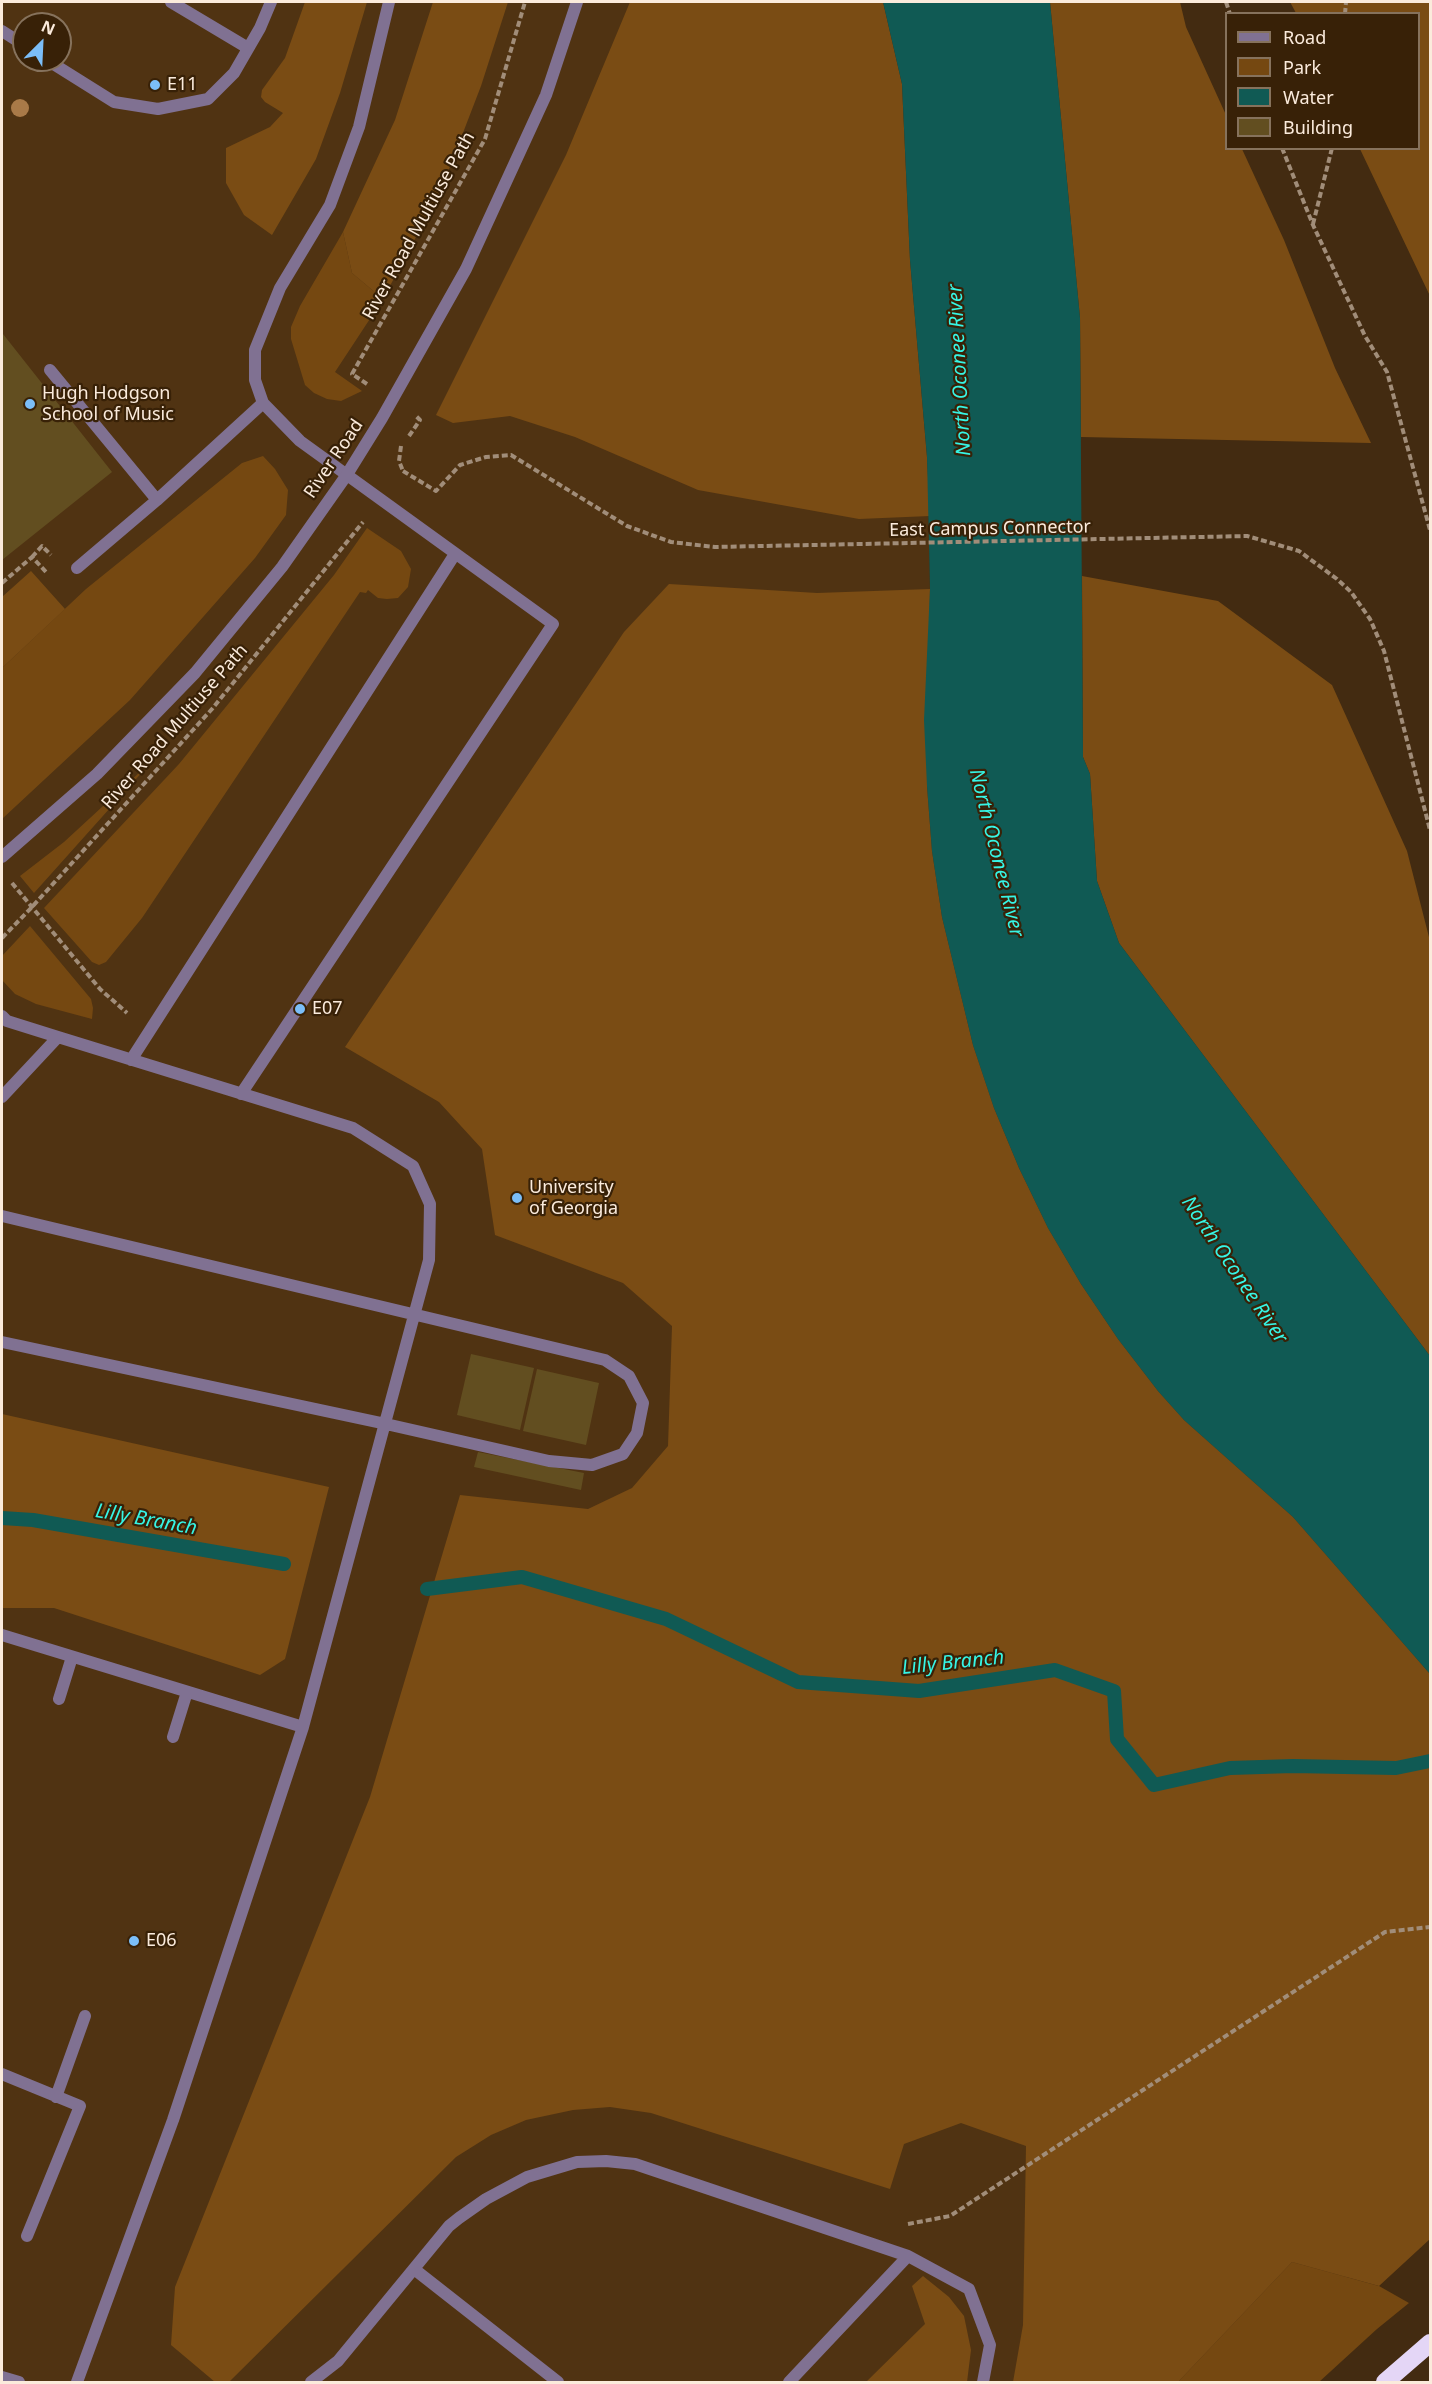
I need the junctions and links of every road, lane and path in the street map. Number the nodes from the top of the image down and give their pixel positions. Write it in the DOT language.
graph roads {
  1 [pos="171,2"];
  2 [pos="271,2"];
  3 [pos="389,2"];
  4 [pos="525,2"];
  5 [pos="577,2"];
  6 [pos="248,48"];
  7 [pos="66,72"];
  8 [pos="1283,150"];
  9 [pos="1332,150"];
  10 [pos="1313,225"];
  11 [pos="50,370"];
  12 [pos="367,384"];
  13 [pos="263,403"];
  14 [pos="409,412"];
  15 [pos="346,476"];
  16 [pos="157,500"];
  17 [pos="360,526"];
  18 [pos="1431,530"];
  19 [pos="455,554"];
  20 [pos="51,555"];
  21 [pos="32,557"];
  22 [pos="77,568"];
  23 [pos="55,582"];
  24 [pos="2,583"];
  25 [pos="1431,830"];
  26 [pos="2,857"];
  27 [pos="9,880"];
  28 [pos="32,907"];
  29 [pos="2,938"];
  30 [pos="127,1013"];
  31 [pos="2,1016"];
  32 [pos="58,1037"];
  33 [pos="131,1060"];
  34 [pos="241,1094"];
  35 [pos="2,1097"];
  36 [pos="2,1216"];
  37 [pos="416,1314"];
  38 [pos="2,1342"];
  39 [pos="386,1424"];
  40 [pos="2,1635"];
  41 [pos="72,1657"];
  42 [pos="187,1692"];
  43 [pos="59,1699"];
  44 [pos="303,1727"];
  45 [pos="173,1737"];
  46 [pos="1431,1927"];
  47 [pos="85,2016"];
  48 [pos="2,2074"];
  49 [pos="56,2097"];
  50 [pos="903,2224"];
  51 [pos="27,2236"];
  52 [pos="908,2256"];
  53 [pos="414,2269"];
  54 [pos="1431,2343"];
  55 [pos="2,2377"];
  56 [pos="19,2382"];
  57 [pos="76,2382"];
  58 [pos="311,2382"];
  59 [pos="558,2382"];
  60 [pos="789,2382"];
  61 [pos="983,2382"];
  62 [pos="1384,2382"];
  1 -- 6 [label="street"];
  2 -- 6 [label="street"];
  3 -- 13 [label="street"];
  4 -- 12 [label="path, River Road Multiuse Path"];
  5 -- 15 [label="street, River Road"];
  6 -- 7 [label="street"];
  8 -- 10 [label="path"];
  9 -- 10 [label="path"];
  10 -- 18 [label="path"];
  11 -- 16 [label="street"];
  13 -- 15 [label="street"];
  13 -- 16 [label="street"];
  14 -- 25 [label="path, East Campus Connector"];
  15 -- 19 [label="street"];
  15 -- 26 [label="street, River Road"];
  16 -- 22 [label="street"];
  17 -- 28 [label="path, River Road Multiuse Path"];
  19 -- 33 [label="street"];
  19 -- 34 [label="street"];
  20 -- 21 [label="path"];
  21 -- 23 [label="path"];
  21 -- 24 [label="path"];
  27 -- 28 [label="path"];
  28 -- 29 [label="path, River Road Multiuse Path"];
  28 -- 30 [label="path"];
  31 -- 32 [label="street"];
  32 -- 33 [label="street"];
  32 -- 35 [label="street"];
  33 -- 34 [label="street"];
  34 -- 37 [label="street"];
  36 -- 37 [label="street"];
  37 -- 39 [label="street"];
  37 -- 39 [label="street"];
  38 -- 39 [label="street"];
  39 -- 44 [label="street"];
  40 -- 41 [label="street"];
  41 -- 42 [label="street"];
  41 -- 43 [label="street"];
  42 -- 44 [label="street"];
  42 -- 45 [label="street"];
  44 -- 57 [label="street"];
  46 -- 50 [label="path"];
  47 -- 49 [label="street"];
  48 -- 49 [label="street"];
  49 -- 51 [label="street"];
  52 -- 53 [label="street"];
  52 -- 60 [label="street"];
  52 -- 61 [label="street"];
  53 -- 58 [label="street"];
  53 -- 59 [label="street"];
  54 -- 62 [label="highway"];
  55 -- 56 [label="street"];
}
